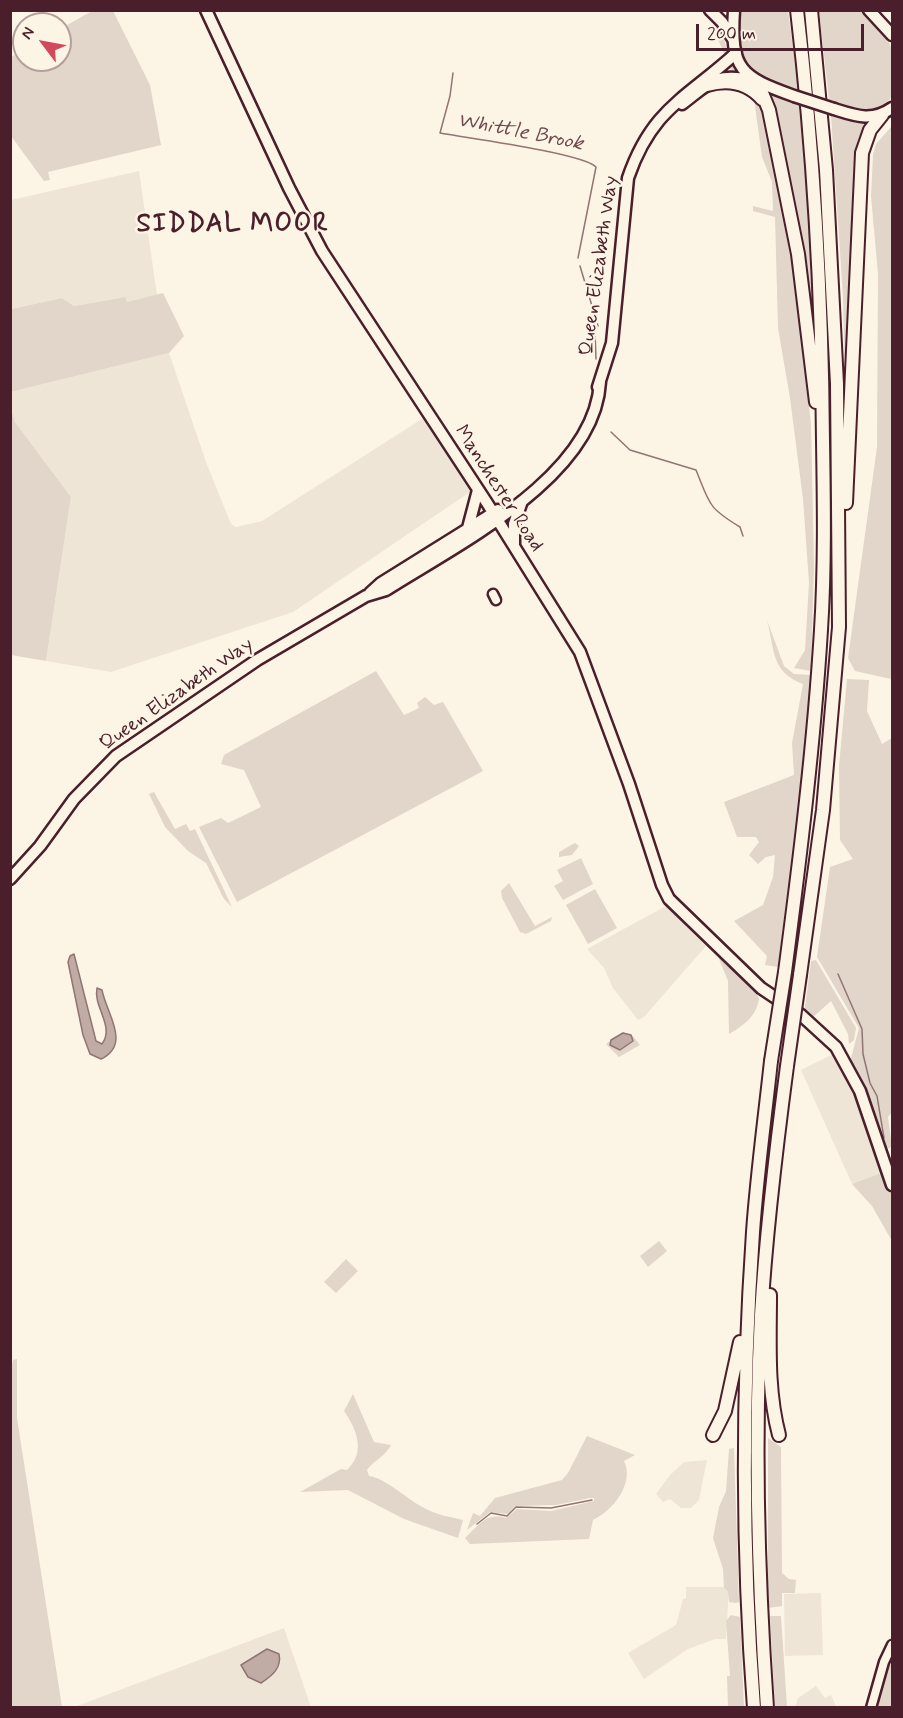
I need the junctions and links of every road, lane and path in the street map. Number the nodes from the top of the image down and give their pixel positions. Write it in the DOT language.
graph roads {
  1 [pos="206,10"];
  2 [pos="710,10"];
  3 [pos="734,10"];
  4 [pos="796,10"];
  5 [pos="811,10"];
  6 [pos="869,10"];
  7 [pos="892,35"];
  8 [pos="733,39"];
  9 [pos="735,53"];
  10 [pos="755,81"];
  11 [pos="707,86"];
  12 [pos="769,110"];
  13 [pos="887,112"];
  14 [pos="646,136"];
  15 [pos="600,382"];
  16 [pos="824,478"];
  17 [pos="478,490"];
  18 [pos="522,501"];
  19 [pos="495,516"];
  20 [pos="468,529"];
  21 [pos="839,537"];
  22 [pos="515,548"];
  23 [pos="366,596"];
  24 [pos="10,879"];
  25 [pos="771,1183"];
  26 [pos="892,1185"];
  27 [pos="753,1229"];
  28 [pos="713,1435"];
  29 [pos="780,1435"];
  30 [pos="892,1645"];
  31 [pos="754,1707"];
  32 [pos="767,1707"];
  33 [pos="871,1707"];
  1 -- 17 [label="main road, Manchester Road"];
  2 -- 8 [label="main road"];
  3 -- 8 [label="main road"];
  4 -- 16 [label="highway"];
  5 -- 21 [label="highway"];
  6 -- 7 [label="main road"];
  8 -- 9 [label="main road"];
  9 -- 10 [label="main road"];
  9 -- 14 [label="main road, Queen Elizabeth Way"];
  10 -- 11 [label="main road"];
  10 -- 12 [label="highway"];
  10 -- 13 [label="main road, bridge"];
  11 -- 12 [label="highway"];
  11 -- 14 [label="main road"];
  12 -- 16 [label="highway"];
  13 -- 21 [label="highway"];
  14 -- 15 [label="main road, Queen Elizabeth Way"];
  15 -- 18 [label="main road, Queen Elizabeth Way"];
  15 -- 19 [label="main road, Queen Elizabeth Way"];
  16 -- 27 [label="highway, bridge"];
  17 -- 19 [label="main road, Manchester Road"];
  17 -- 20 [label="main road"];
  18 -- 19 [label="main road, Queen Elizabeth Way"];
  18 -- 22 [label="main road"];
  19 -- 20 [label="main road, Queen Elizabeth Way"];
  19 -- 22 [label="main road, Manchester Road"];
  19 -- 23 [label="main road, Queen Elizabeth Way"];
  20 -- 23 [label="main road, Queen Elizabeth Way"];
  21 -- 25 [label="highway, bridge"];
  22 -- 26 [label="main road, Manchester Road"];
  23 -- 24 [label="main road, Queen Elizabeth Way"];
  25 -- 29 [label="highway"];
  25 -- 32 [label="highway"];
  27 -- 28 [label="highway"];
  27 -- 31 [label="highway"];
  30 -- 33 [label="street"];
}
